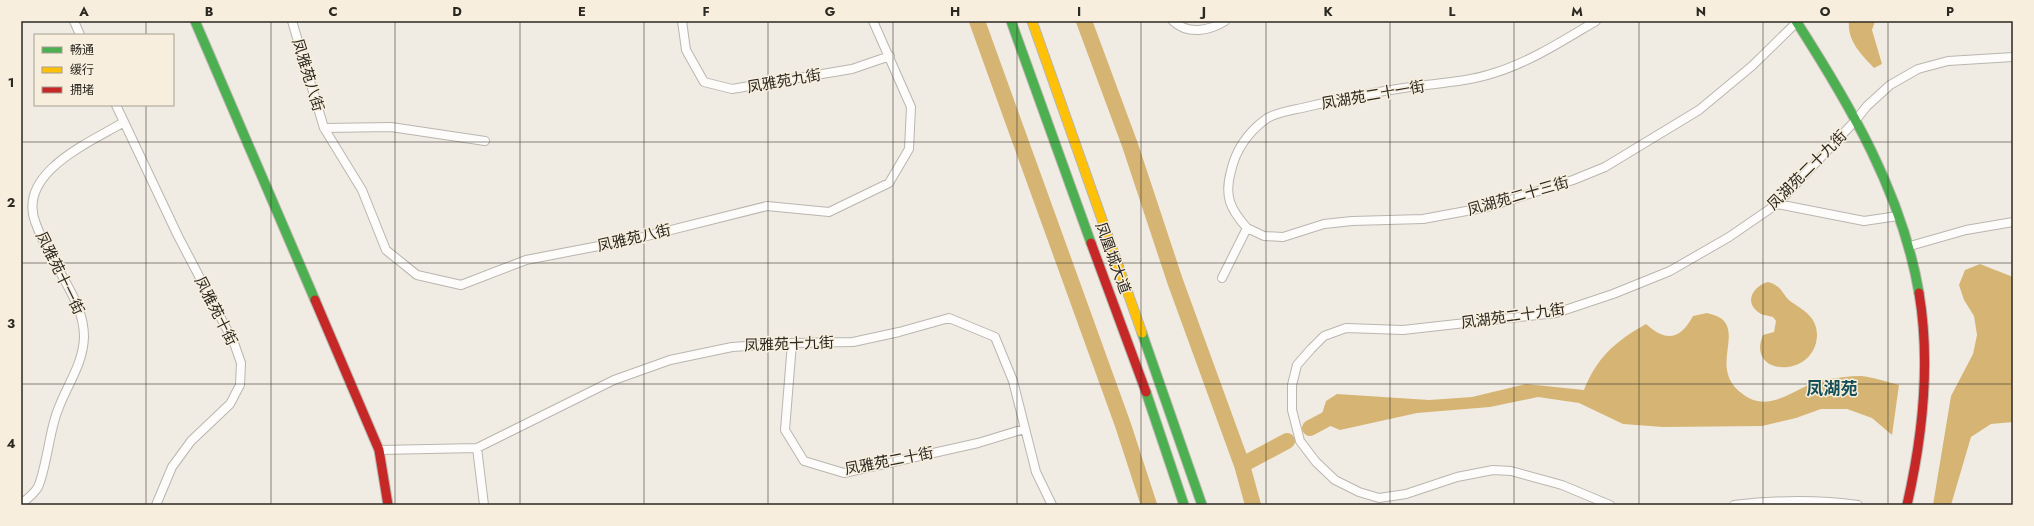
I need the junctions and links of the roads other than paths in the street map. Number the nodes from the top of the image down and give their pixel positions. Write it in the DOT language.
graph roads {
  1 [pos="74,21"];
  2 [pos="195,21"];
  3 [pos="292,21"];
  4 [pos="682,21"];
  5 [pos="873,21"];
  6 [pos="1011,21"];
  7 [pos="1032,21"];
  8 [pos="1173,21"];
  9 [pos="1225,21"];
  10 [pos="1596,21"];
  11 [pos="1796,22"];
  12 [pos="80,34"];
  13 [pos="890,56"];
  14 [pos="2013,57"];
  15 [pos="116,106"];
  16 [pos="1855,121"];
  17 [pos="124,122"];
  18 [pos="324,128"];
  19 [pos="485,141"];
  20 [pos="1777,204"];
  21 [pos="1899,216"];
  22 [pos="2013,222"];
  23 [pos="1247,228"];
  24 [pos="1909,246"];
  25 [pos="1222,278"];
  26 [pos="792,343"];
  27 [pos="1024,429"];
  28 [pos="477,448"];
  29 [pos="379,450"];
  30 [pos="21,504"];
  31 [pos="156,505"];
  32 [pos="388,505"];
  33 [pos="484,505"];
  34 [pos="1052,505"];
  35 [pos="1184,505"];
  36 [pos="1202,505"];
  37 [pos="1610,505"];
  38 [pos="1734,505"];
  39 [pos="1858,505"];
  40 [pos="1906,505"];
  1 -- 12 [label="lane"];
  2 -- 29 [label="street"];
  3 -- 18 [label="lane, 凤雅苑八街"];
  4 -- 13 [label="lane, 凤雅苑九街"];
  5 -- 13 [label="lane"];
  6 -- 35 [label="street, 凤凰城大道"];
  7 -- 36 [label="street, 凤凰城大道"];
  8 -- 9 [label="lane"];
  10 -- 23 [label="lane, 凤湖苑二十一街"];
  11 -- 16 [label="street"];
  11 -- 23 [label="lane, 凤湖苑二十三街"];
  13 -- 18 [label="lane, 凤雅苑八街"];
  14 -- 16 [label="lane, 凤湖苑二十九街"];
  15 -- 17 [label="lane, 凤雅苑十街"];
  16 -- 20 [label="lane, 凤湖苑二十九街"];
  16 -- 21 [label="street"];
  17 -- 30 [label="lane, 凤雅苑十一街"];
  17 -- 31 [label="lane, 凤雅苑十街"];
  18 -- 19 [label="lane, 凤雅苑八街"];
  20 -- 21 [label="lane"];
  20 -- 37 [label="lane, 凤湖苑二十九街"];
  21 -- 24 [label="street"];
  22 -- 24 [label="lane"];
  23 -- 25 [label="lane"];
  24 -- 40 [label="street"];
  26 -- 27 [label="lane, 凤雅苑十九街"];
  26 -- 27 [label="lane, 凤雅苑二十街"];
  26 -- 28 [label="lane, 凤雅苑十九街"];
  27 -- 34 [label="lane, 凤雅苑十九街"];
  28 -- 29 [label="lane"];
  28 -- 33 [label="lane"];
  29 -- 32 [label="street"];
  38 -- 39 [label="lane"];
}
